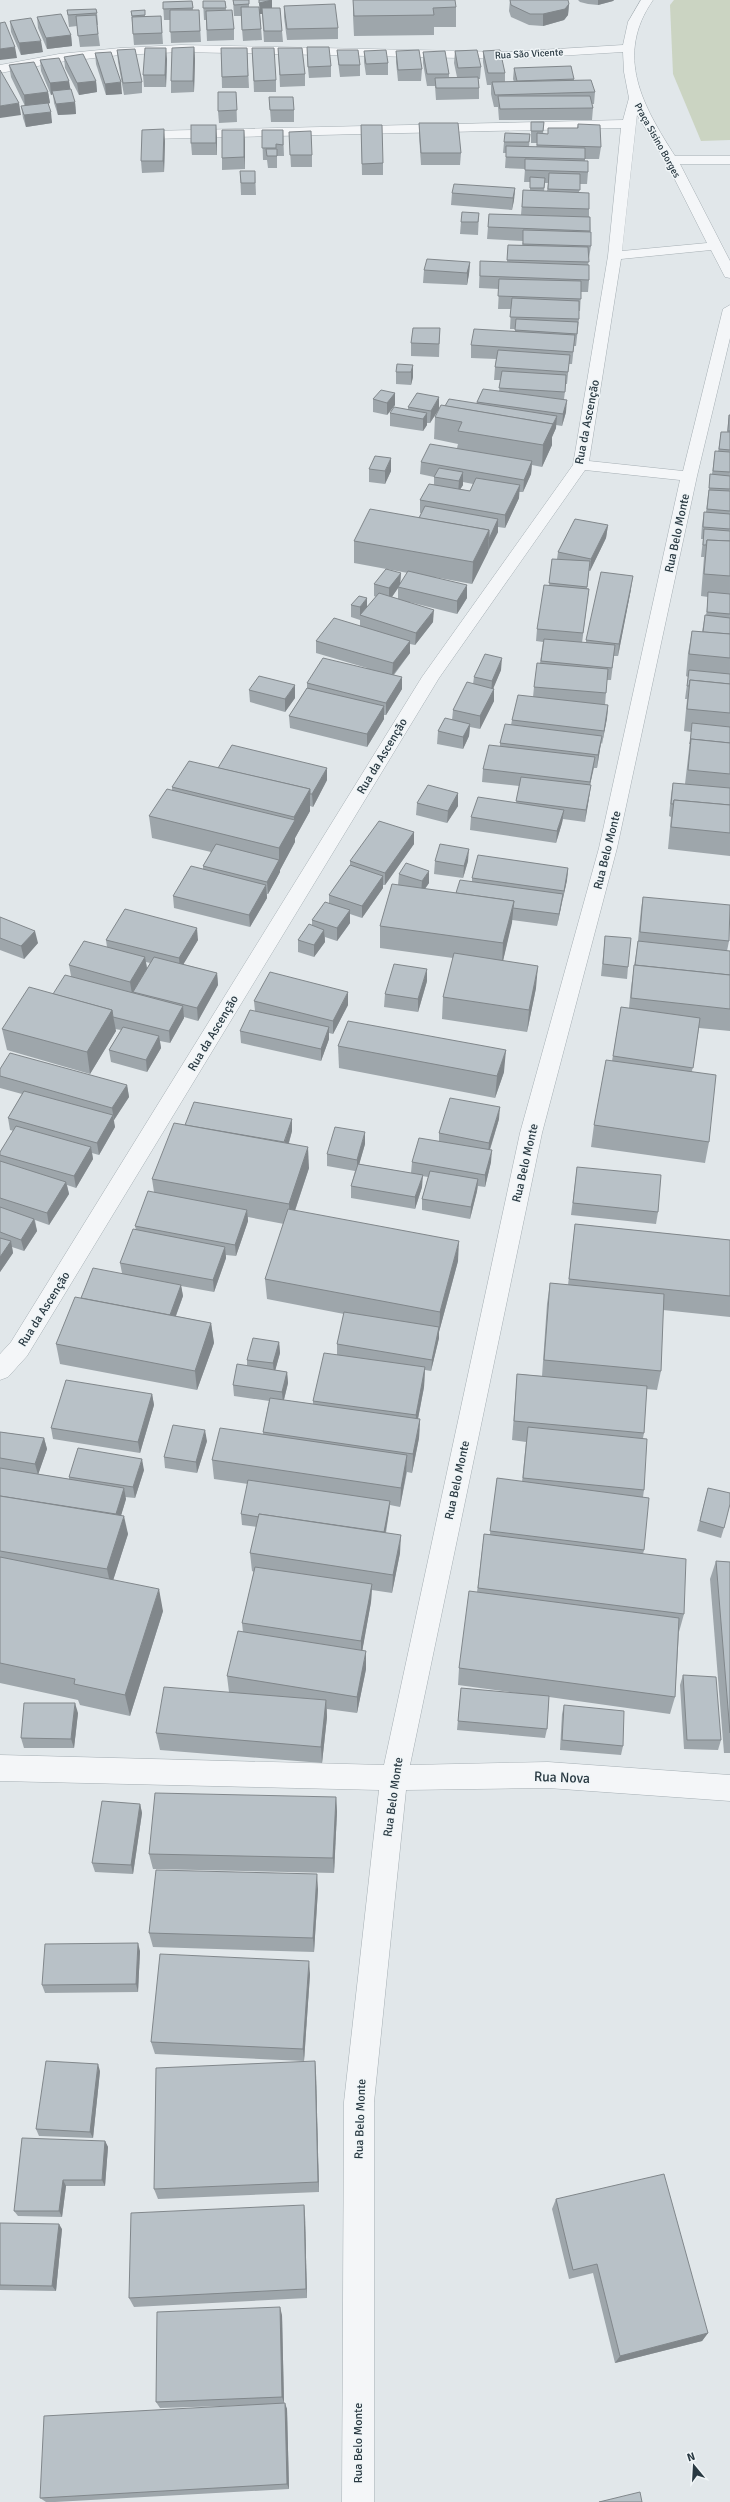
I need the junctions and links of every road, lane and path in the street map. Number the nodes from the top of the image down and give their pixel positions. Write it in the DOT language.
graph roads {
  1 [pos="647,0"];
  2 [pos="628,48"];
  3 [pos="0,69"];
  4 [pos="635,99"];
  5 [pos="628,124"];
  6 [pos="150,135"];
  7 [pos="671,160"];
  8 [pos="730,160"];
  9 [pos="715,246"];
  10 [pos="614,256"];
  11 [pos="730,274"];
  12 [pos="730,309"];
  13 [pos="581,465"];
  14 [pos="689,476"];
  15 [pos="0,1370"];
  16 [pos="0,1768"];
  17 [pos="394,1778"];
  18 [pos="730,1788"];
  19 [pos="358,2502"];
  1 -- 2 [label="street, Praça Sisino Borges"];
  2 -- 3 [label="street, Rua São Vicente"];
  2 -- 4 [label="street, Praça Sisino Borges"];
  4 -- 5 [label="street, Rua da Ascenção"];
  4 -- 7 [label="street, Praça Sisino Borges"];
  5 -- 6 [label="street"];
  5 -- 10 [label="street, Rua da Ascenção"];
  7 -- 8 [label="street"];
  7 -- 9 [label="street, Praça Sisino Borges"];
  9 -- 10 [label="street"];
  9 -- 11 [label="street, Praça Sisino Borges"];
  10 -- 13 [label="street, Rua da Ascenção"];
  12 -- 14 [label="street"];
  13 -- 14 [label="street"];
  13 -- 15 [label="street, Rua da Ascenção"];
  14 -- 17 [label="street, Rua Belo Monte"];
  16 -- 17 [label="street, Rua Nova"];
  17 -- 18 [label="street, Rua Nova"];
  17 -- 19 [label="street, Rua Belo Monte"];
}
